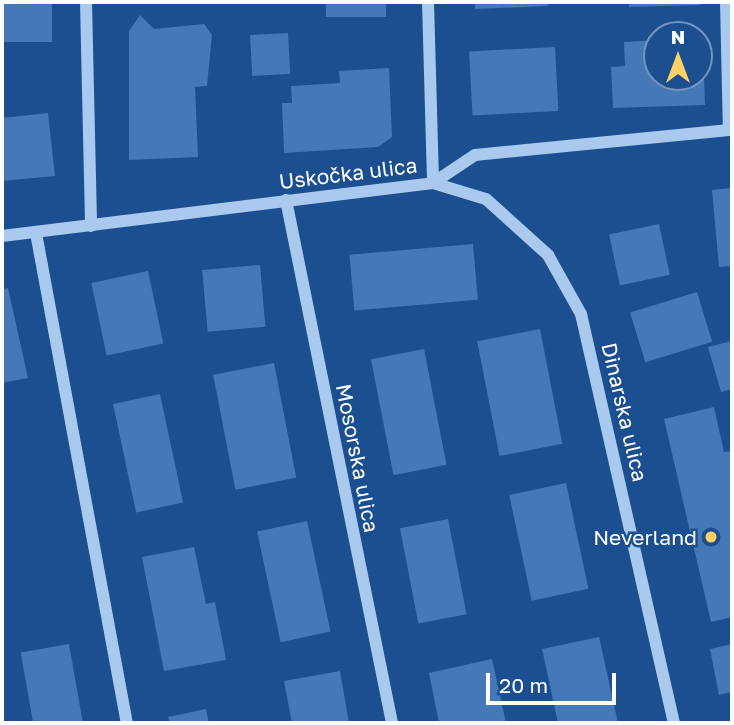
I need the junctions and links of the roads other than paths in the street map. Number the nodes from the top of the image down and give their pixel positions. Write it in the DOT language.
graph roads {
  1 [pos="86,2"];
  2 [pos="428,2"];
  3 [pos="726,2"];
  4 [pos="730,130"];
  5 [pos="433,183"];
  6 [pos="286,200"];
  7 [pos="91,226"];
  8 [pos="36,233"];
  9 [pos="2,236"];
  10 [pos="127,723"];
  11 [pos="392,723"];
  12 [pos="674,723"];
  1 -- 7 [label="street"];
  2 -- 5 [label="street"];
  3 -- 4 [label="street"];
  4 -- 5 [label="street, Uskočka ulica"];
  5 -- 6 [label="street, Uskočka ulica"];
  5 -- 12 [label="street, Dinarska ulica"];
  6 -- 7 [label="street, Uskočka ulica"];
  6 -- 11 [label="street, Mosorska ulica"];
  7 -- 8 [label="street, Uskočka ulica"];
  8 -- 9 [label="street, Uskočka ulica"];
  8 -- 10 [label="street"];
}
